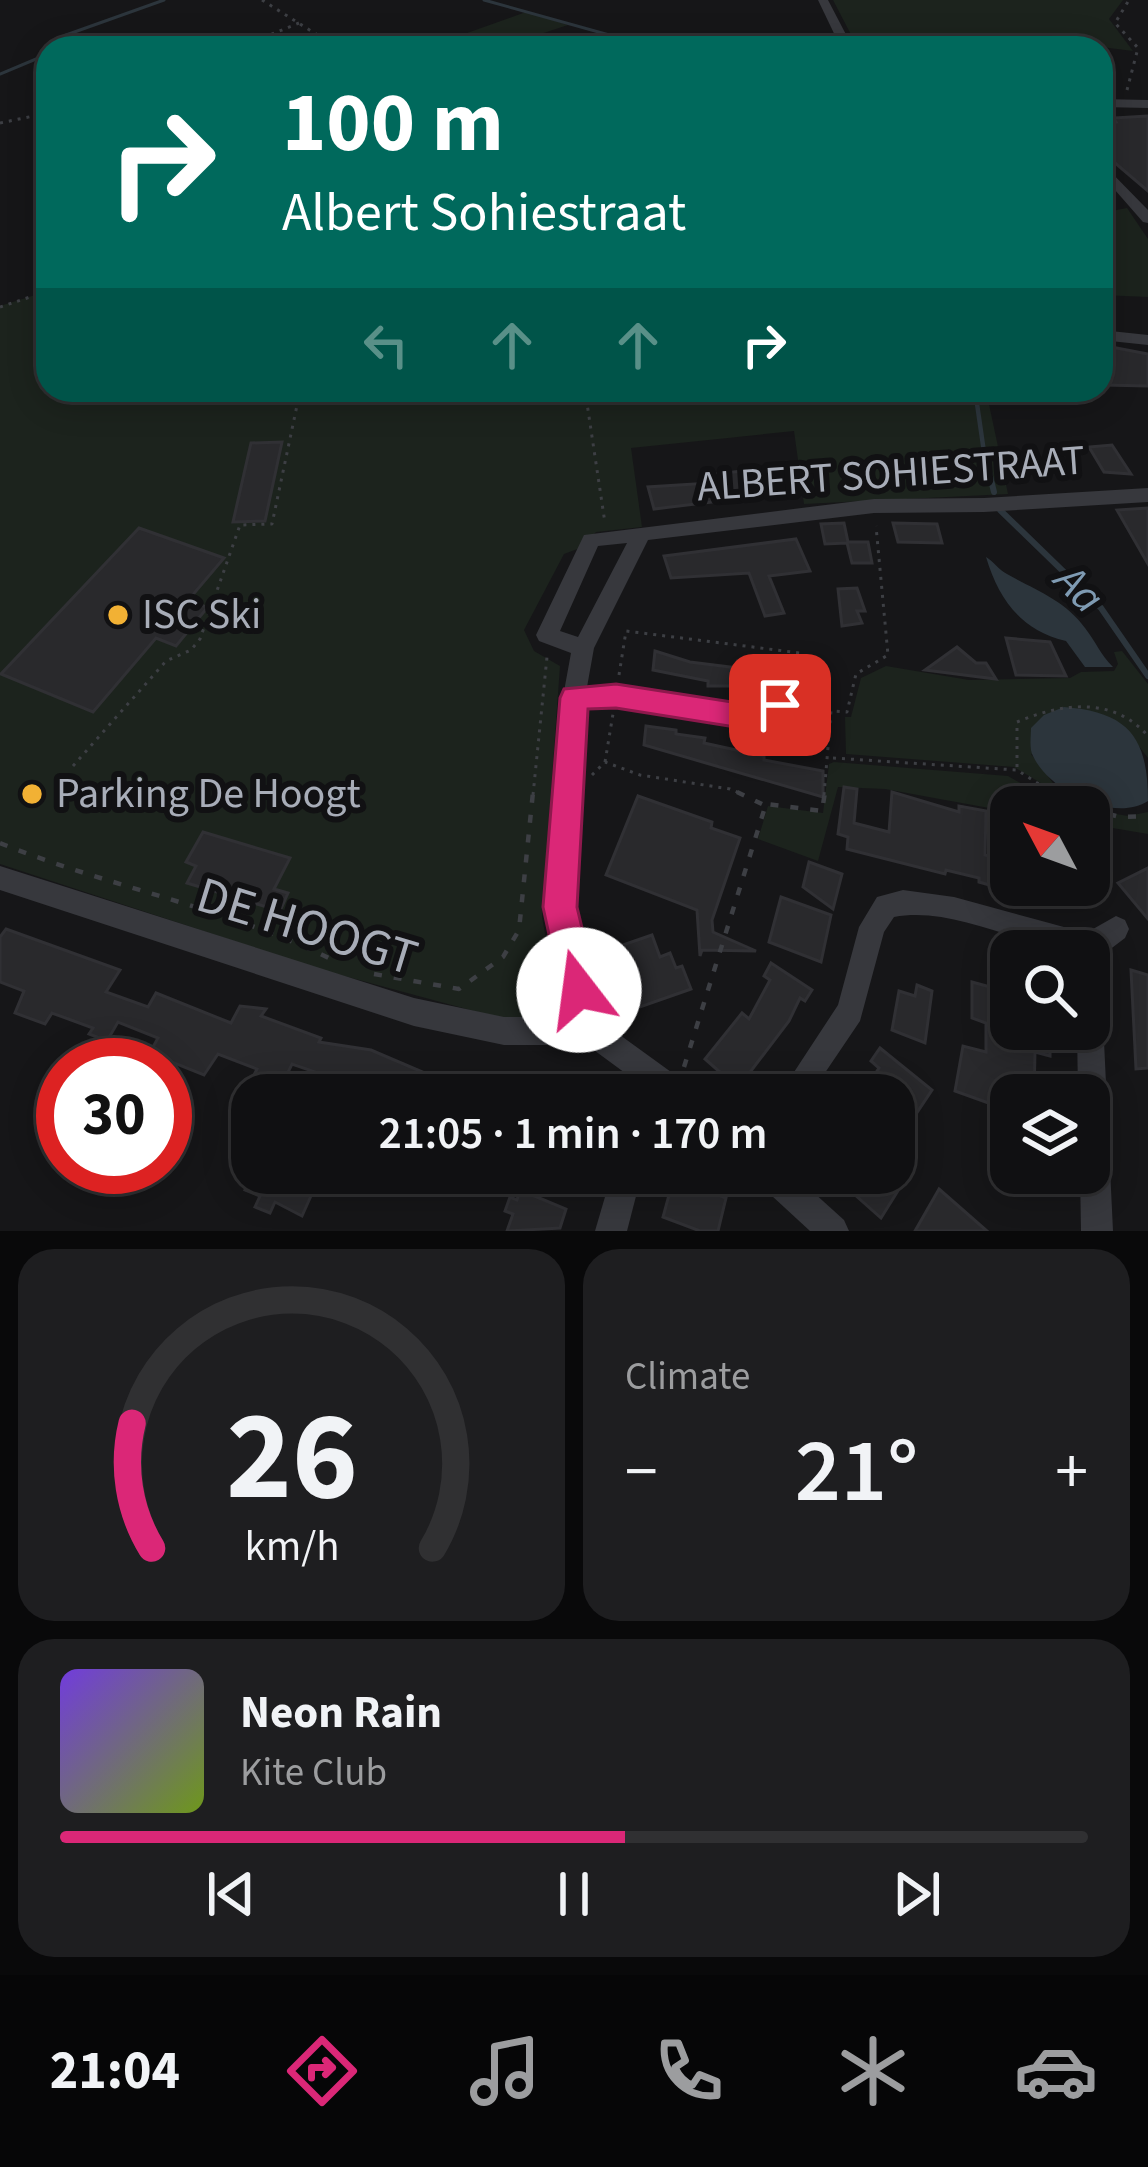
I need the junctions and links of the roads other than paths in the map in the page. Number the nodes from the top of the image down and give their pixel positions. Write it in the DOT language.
graph roads {
  1 [pos="824,0"];
  2 [pos="841,36"];
  3 [pos="1113,103"];
  4 [pos="1148,104"];
  5 [pos="1113,179"];
  6 [pos="1148,218"];
  7 [pos="1113,336"];
  8 [pos="1148,340"];
  9 [pos="1148,495"];
  10 [pos="628,538"];
  11 [pos="583,648"];
  12 [pos="574,698"];
  13 [pos="760,719"];
  14 [pos="0,878"];
  15 [pos="1116,928"];
  16 [pos="1007,930"];
  17 [pos="1110,934"];
  18 [pos="591,1031"];
  19 [pos="1092,1050"];
  20 [pos="646,1074"];
  21 [pos="807,1074"];
  22 [pos="621,1194"];
  23 [pos="793,1194"];
  24 [pos="611,1231"];
  25 [pos="833,1231"];
  26 [pos="1097,1231"];
  1 -- 2 [label="street"];
  3 -- 4 [label="street"];
  5 -- 6 [label="street"];
  7 -- 8 [label="street"];
  9 -- 10 [label="street, ALBERT SOHIESTRAAT"];
  10 -- 11 [label="street"];
  10 -- 11 [label="street"];
  11 -- 12 [label="street"];
  12 -- 13 [label="street"];
  12 -- 18 [label="street"];
  14 -- 18 [label="street, DE HOOGT"];
  15 -- 17 [label="street"];
  16 -- 21 [label="street"];
  18 -- 20 [label="street"];
  19 -- 26 [label="street"];
  22 -- 24 [label="street"];
  23 -- 25 [label="street"];
}
